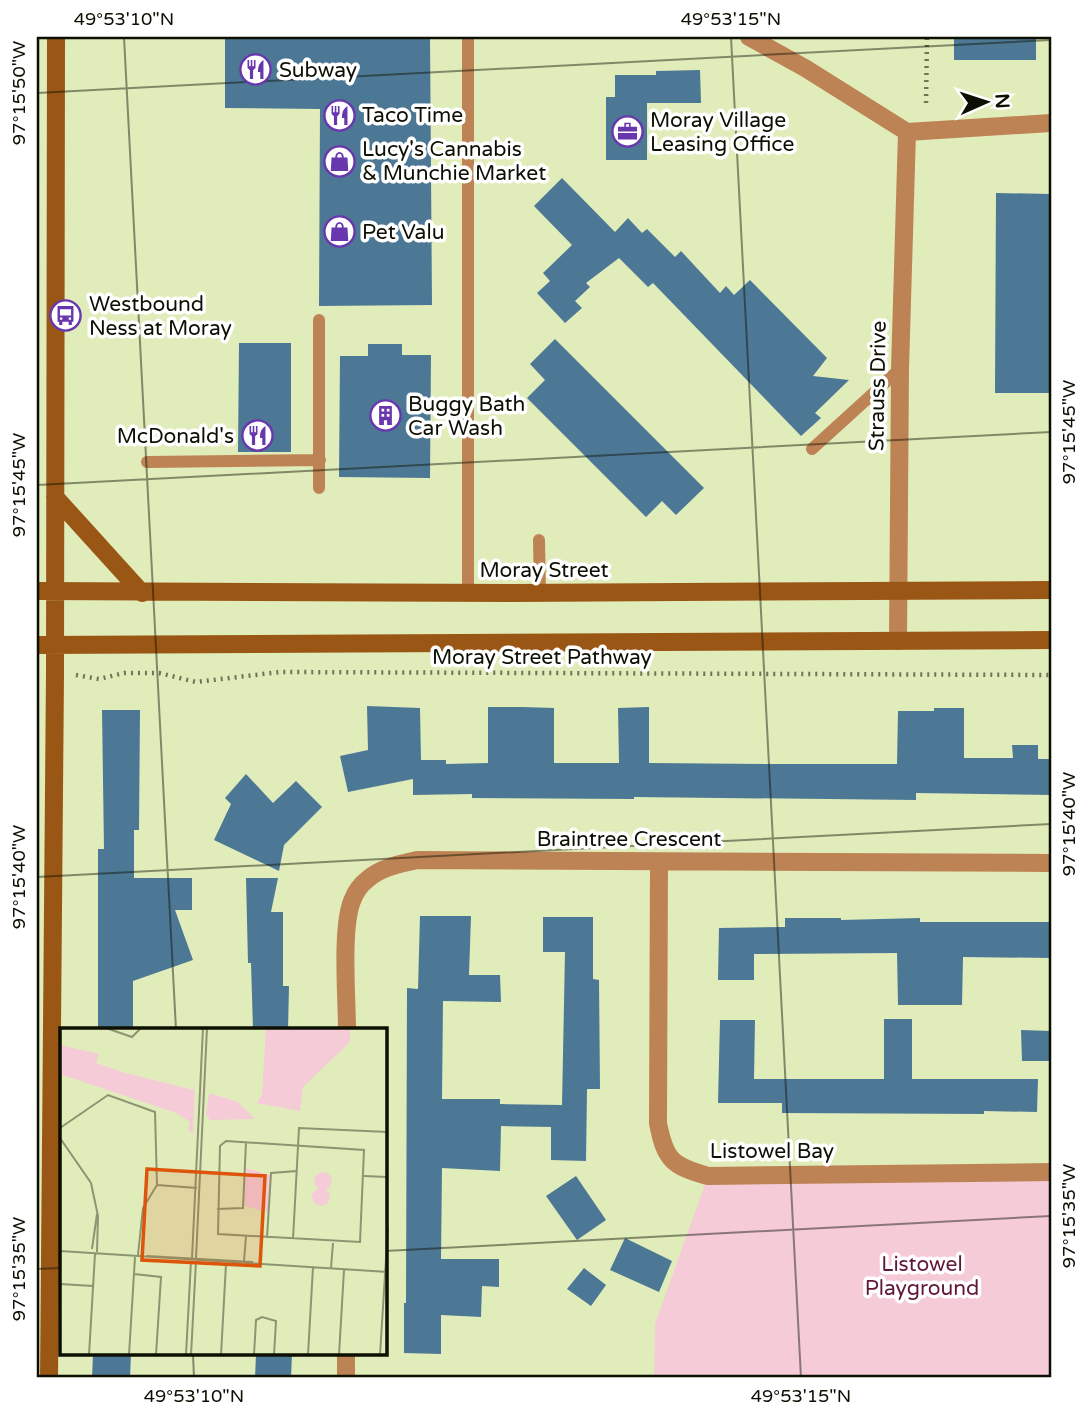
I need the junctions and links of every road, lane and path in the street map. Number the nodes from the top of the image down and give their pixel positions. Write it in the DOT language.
graph roads {
  1 [pos="56,37"];
  2 [pos="468,37"];
  3 [pos="749,37"];
  4 [pos="927,37"];
  5 [pos="926,103"];
  6 [pos="1051,123"];
  7 [pos="907,132"];
  8 [pos="319,320"];
  9 [pos="901,369"];
  10 [pos="812,449"];
  11 [pos="320,460"];
  12 [pos="147,462"];
  13 [pos="319,488"];
  14 [pos="55,497"];
  15 [pos="539,540"];
  16 [pos="1051,590"];
  17 [pos="46,591"];
  18 [pos="898,591"];
  19 [pos="142,593"];
  20 [pos="468,593"];
  21 [pos="540,593"];
  22 [pos="1051,639"];
  23 [pos="898,641"];
  24 [pos="46,645"];
  25 [pos="55,674"];
  26 [pos="1051,675"];
  27 [pos="659,862"];
  28 [pos="1051,863"];
  29 [pos="347,1028"];
  30 [pos="1051,1172"];
  31 [pos="56,1224"];
  32 [pos="346,1356"];
  33 [pos="49,1378"];
  34 [pos="346,1378"];
  1 -- 14 [label="street"];
  2 -- 20 [label="lane"];
  3 -- 7 [label="street"];
  4 -- 5 [label="path"];
  6 -- 7 [label="street"];
  7 -- 9 [label="street, Strauss Drive"];
  8 -- 11 [label="lane"];
  9 -- 10 [label="lane"];
  9 -- 18 [label="street, Strauss Drive"];
  11 -- 12 [label="lane"];
  11 -- 13 [label="lane"];
  14 -- 17 [label="street"];
  14 -- 19 [label="street"];
  15 -- 21 [label="lane"];
  16 -- 18 [label="street, Moray Street"];
  17 -- 19 [label="street, Moray Street"];
  17 -- 24 [label="street"];
  18 -- 21 [label="street, Moray Street"];
  18 -- 23 [label="street, Strauss Drive"];
  19 -- 20 [label="street, Moray Street"];
  20 -- 21 [label="street, Moray Street"];
  22 -- 23 [label="street"];
  23 -- 24 [label="street"];
  24 -- 25 [label="street"];
  25 -- 26 [label="path, Moray Street Pathway"];
  25 -- 31 [label="street"];
  27 -- 28 [label="street, Braintree Crescent"];
  27 -- 29 [label="street, Braintree Crescent"];
  27 -- 30 [label="street, Listowel Bay"];
  31 -- 33 [label="street"];
  32 -- 34 [label="street"];
}
